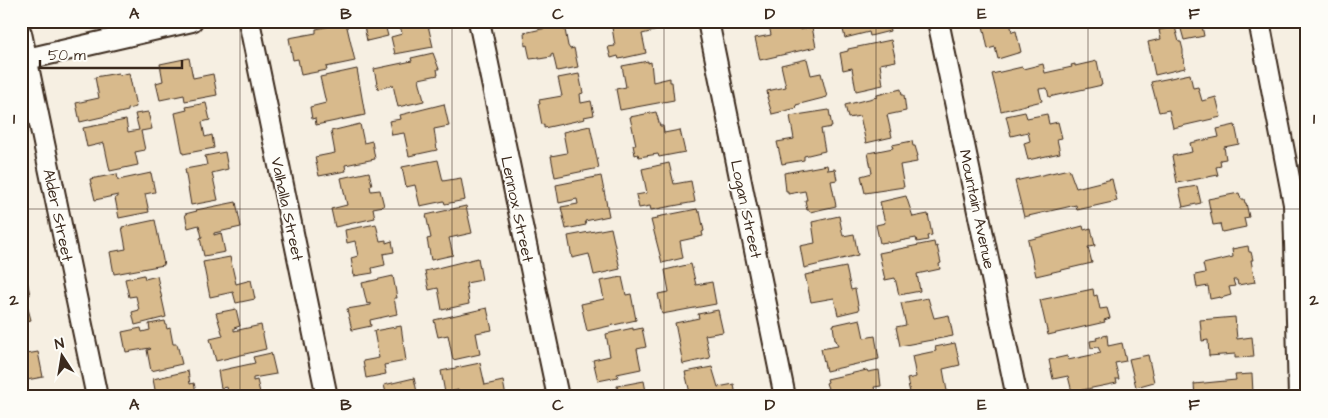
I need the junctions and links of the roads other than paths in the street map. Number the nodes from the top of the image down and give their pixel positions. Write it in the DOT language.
graph roads {
  1 [pos="192,21"];
  2 [pos="249,21"];
  3 [pos="478,21"];
  4 [pos="708,21"];
  5 [pos="938,21"];
  6 [pos="1259,21"];
  7 [pos="21,33"];
  8 [pos="27,59"];
  9 [pos="97,397"];
  10 [pos="327,397"];
  11 [pos="558,397"];
  12 [pos="786,397"];
  13 [pos="1017,397"];
  14 [pos="1299,397"];
  1 -- 8 [label="street"];
  2 -- 10 [label="street, Valhalla Street"];
  3 -- 11 [label="street, Lennox Street"];
  4 -- 12 [label="street, Logan Street"];
  5 -- 13 [label="street, Mountain Avenue"];
  6 -- 14 [label="street"];
  7 -- 8 [label="street, Alder Street"];
  8 -- 9 [label="street, Alder Street"];
}
